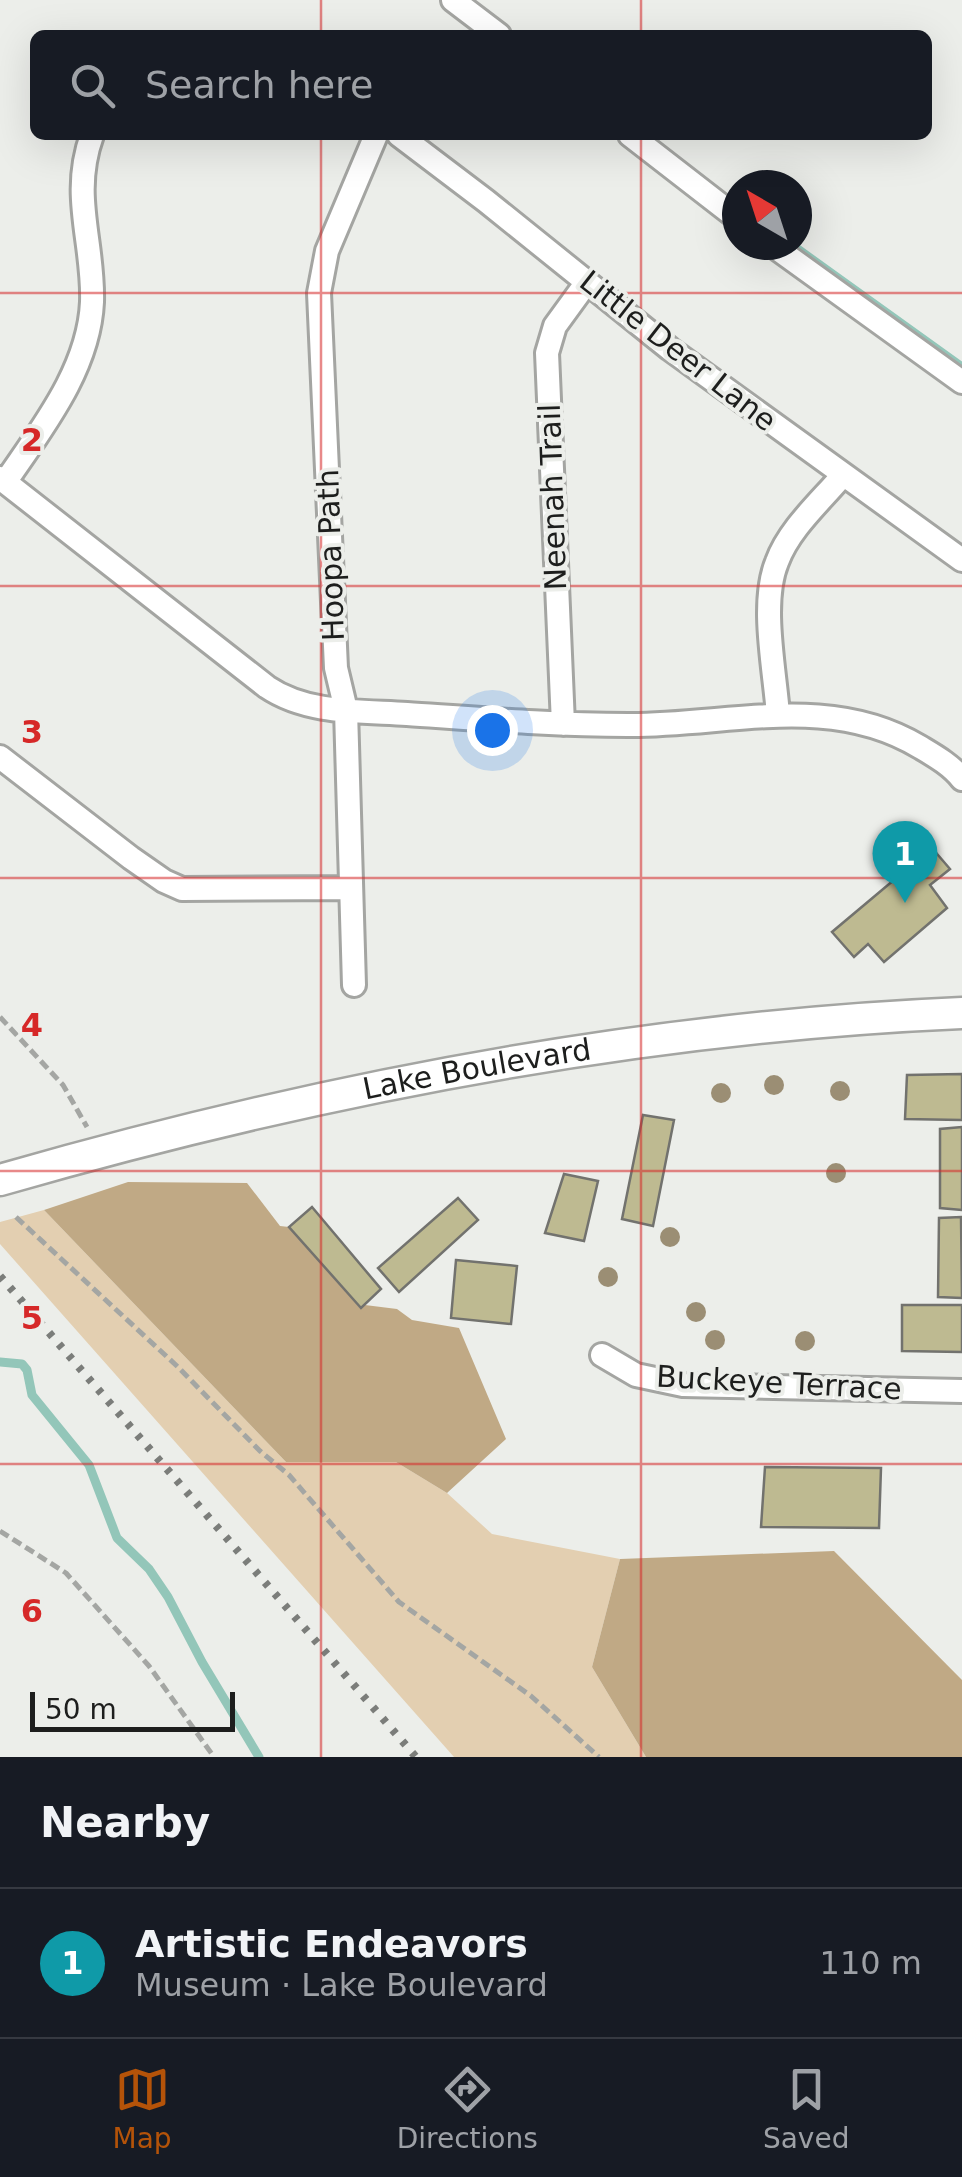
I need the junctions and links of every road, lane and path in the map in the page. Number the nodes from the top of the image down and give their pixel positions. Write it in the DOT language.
graph roads {
  1 [pos="453,0"];
  2 [pos="492,30"];
  3 [pos="90,140"];
  4 [pos="374,140"];
  5 [pos="405,140"];
  6 [pos="636,140"];
  7 [pos="722,206"];
  8 [pos="793,260"];
  9 [pos="587,282"];
  10 [pos="962,382"];
  11 [pos="842,476"];
  12 [pos="3,479"];
  13 [pos="962,560"];
  14 [pos="346,710"];
  15 [pos="778,715"];
  16 [pos="563,724"];
  17 [pos="0,756"];
  18 [pos="960,772"];
  19 [pos="350,888"];
  20 [pos="354,985"];
  21 [pos="962,1013"];
  22 [pos="0,1016"];
  23 [pos="101,1151"];
  24 [pos="0,1180"];
  25 [pos="16,1217"];
  26 [pos="602,1355"];
  27 [pos="962,1391"];
  28 [pos="0,1531"];
  29 [pos="214,1757"];
  30 [pos="599,1757"];
  1 -- 2 [label="street"];
  3 -- 12 [label="street"];
  4 -- 14 [label="street, Hoopa Path"];
  5 -- 9 [label="street, Little Deer Lane"];
  6 -- 7 [label="street"];
  8 -- 10 [label="street"];
  9 -- 11 [label="street, Little Deer Lane"];
  9 -- 16 [label="street, Neenah Trail"];
  11 -- 13 [label="street, Little Deer Lane"];
  11 -- 15 [label="street"];
  12 -- 14 [label="street"];
  14 -- 16 [label="street"];
  14 -- 19 [label="street, Hoopa Path"];
  15 -- 16 [label="street"];
  15 -- 18 [label="street"];
  17 -- 19 [label="street"];
  19 -- 20 [label="street, Hoopa Path"];
  21 -- 23 [label="main road, Lake Boulevard"];
  22 -- 23 [label="path"];
  23 -- 24 [label="main road, Lake Boulevard"];
  25 -- 30 [label="path"];
  26 -- 27 [label="street, Buckeye Terrace"];
  28 -- 29 [label="path"];
}
